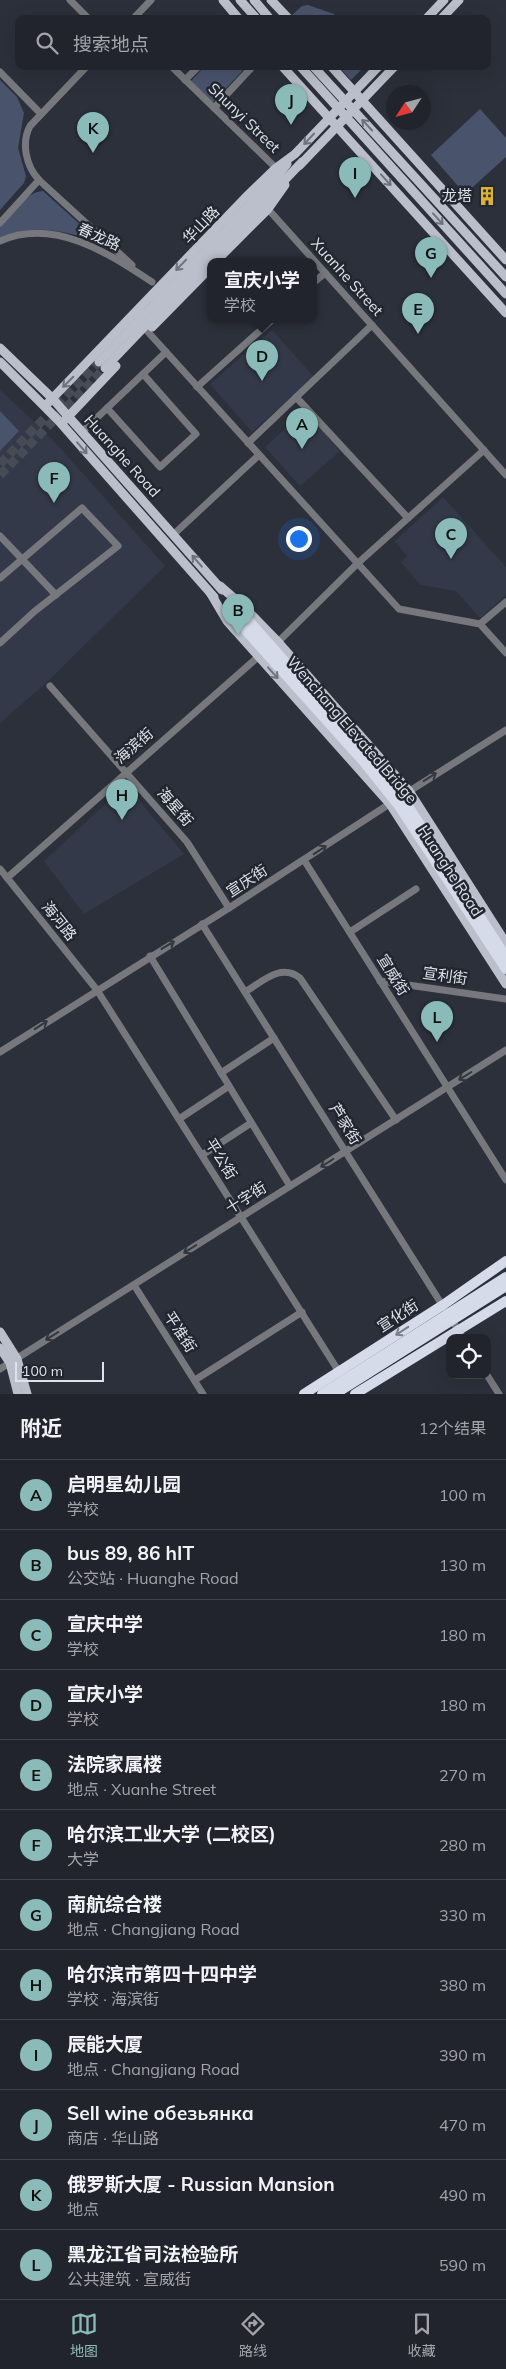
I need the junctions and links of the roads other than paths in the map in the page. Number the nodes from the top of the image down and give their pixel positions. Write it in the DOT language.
graph roads {
  1 [pos="70,0"];
  2 [pos="151,0"];
  3 [pos="223,0"];
  4 [pos="240,0"];
  5 [pos="254,0"];
  6 [pos="270,0"];
  7 [pos="444,0"];
  8 [pos="459,0"];
  9 [pos="85,15"];
  10 [pos="137,15"];
  11 [pos="236,15"];
  12 [pos="251,15"];
  13 [pos="267,15"];
  14 [pos="285,15"];
  15 [pos="430,15"];
  16 [pos="445,15"];
  17 [pos="83,70"];
  18 [pos="175,70"];
  19 [pos="195,70"];
  20 [pos="249,70"];
  21 [pos="286,70"];
  22 [pos="303,70"];
  23 [pos="317,70"];
  24 [pos="335,70"];
  25 [pos="375,70"];
  26 [pos="391,70"];
  27 [pos="0,72"];
  28 [pos="185,80"];
  29 [pos="354,92"];
  30 [pos="345,101"];
  31 [pos="361,101"];
  32 [pos="214,108"];
  33 [pos="337,109"];
  34 [pos="353,110"];
  35 [pos="41,114"];
  36 [pos="329,117"];
  37 [pos="345,118"];
  38 [pos="338,126"];
  39 [pos="295,154"];
  40 [pos="302,162"];
  41 [pos="276,168"];
  42 [pos="38,180"];
  43 [pos="268,208"];
  44 [pos="0,222"];
  45 [pos="0,241"];
  46 [pos="207,258"];
  47 [pos="207,258"];
  48 [pos="219,258"];
  49 [pos="313,258"];
  50 [pos="506,260"];
  51 [pos="317,263"];
  52 [pos="207,271"];
  53 [pos="325,272"];
  54 [pos="506,277"];
  55 [pos="317,279"];
  56 [pos="155,285"];
  57 [pos="506,294"];
  58 [pos="506,313"];
  59 [pos="269,323"];
  60 [pos="372,325"];
  61 [pos="148,332"];
  62 [pos="0,348"];
  63 [pos="166,352"];
  64 [pos="0,362"];
  65 [pos="143,374"];
  66 [pos="197,388"];
  67 [pos="296,397"];
  68 [pos="52,398"];
  69 [pos="45,406"];
  70 [pos="107,408"];
  71 [pos="68,416"];
  72 [pos="61,424"];
  73 [pos="82,432"];
  74 [pos="248,443"];
  75 [pos="484,450"];
  76 [pos="259,455"];
  77 [pos="506,475"];
  78 [pos="408,518"];
  79 [pos="174,534"];
  80 [pos="0,536"];
  81 [pos="21,559"];
  82 [pos="358,563"];
  83 [pos="0,578"];
  84 [pos="220,586"];
  85 [pos="211,594"];
  86 [pos="56,595"];
  87 [pos="506,602"];
  88 [pos="236,614"];
  89 [pos="480,624"];
  90 [pos="278,642"];
  91 [pos="0,643"];
  92 [pos="506,653"];
  93 [pos="258,656"];
  94 [pos="50,686"];
  95 [pos="506,730"];
  96 [pos="126,772"];
  97 [pos="409,791"];
  98 [pos="390,804"];
  99 [pos="304,860"];
  100 [pos="0,869"];
  101 [pos="7,878"];
  102 [pos="416,889"];
  103 [pos="229,908"];
  104 [pos="202,924"];
  105 [pos="350,932"];
  106 [pos="506,943"];
  107 [pos="150,956"];
  108 [pos="506,957"];
  109 [pos="506,969"];
  110 [pos="380,981"];
  111 [pos="506,984"];
  112 [pos="97,990"];
  113 [pos="245,992"];
  114 [pos="506,999"];
  115 [pos="274,1038"];
  116 [pos="506,1050"];
  117 [pos="0,1052"];
  118 [pos="221,1073"];
  119 [pos="229,1086"];
  120 [pos="448,1087"];
  121 [pos="179,1119"];
  122 [pos="396,1120"];
  123 [pos="251,1123"];
  124 [pos="346,1151"];
  125 [pos="202,1155"];
  126 [pos="506,1180"];
  127 [pos="290,1186"];
  128 [pos="241,1217"];
  129 [pos="506,1261"];
  130 [pos="504,1273"];
  131 [pos="134,1285"];
  132 [pos="506,1286"];
  133 [pos="506,1294"];
  134 [pos="506,1301"];
  135 [pos="443,1305"];
  136 [pos="302,1312"];
  137 [pos="0,1332"];
  138 [pos="460,1333"];
  139 [pos="0,1348"];
  140 [pos="13,1361"];
  141 [pos="0,1369"];
  142 [pos="340,1372"];
  143 [pos="490,1379"];
  144 [pos="195,1380"];
  145 [pos="18,1394"];
  146 [pos="27,1394"];
  147 [pos="203,1394"];
  148 [pos="304,1394"];
  149 [pos="322,1394"];
  150 [pos="335,1394"];
  151 [pos="354,1394"];
  152 [pos="499,1394"];
  1 -- 9 [label="street"];
  2 -- 10 [label="street"];
  3 -- 11 [label="main road"];
  4 -- 12 [label="main road"];
  5 -- 13 [label="main road"];
  6 -- 14 [label="main road"];
  7 -- 15 [label="main road"];
  8 -- 16 [label="main road"];
  17 -- 35 [label="street"];
  18 -- 28 [label="street, Shunyi Street"];
  19 -- 28 [label="street"];
  20 -- 32 [label="street"];
  21 -- 36 [label="main road"];
  22 -- 33 [label="main road"];
  23 -- 30 [label="main road"];
  24 -- 29 [label="main road"];
  25 -- 29 [label="main road, 华山路"];
  26 -- 31 [label="main road"];
  27 -- 35 [label="street"];
  28 -- 32 [label="street, Shunyi Street"];
  29 -- 30 [label="main road, 华山路"];
  29 -- 31 [label="main road"];
  30 -- 33 [label="main road, 华山路"];
  30 -- 34 [label="main road"];
  31 -- 34 [label="main road"];
  31 -- 50 [label="main road"];
  32 -- 41 [label="street, Shunyi Street"];
  33 -- 36 [label="main road, 华山路"];
  33 -- 37 [label="main road"];
  34 -- 37 [label="main road"];
  54 -- 34 [label="main road, one-way"];
  35 -- 42 [label="street"];
  36 -- 38 [label="main road"];
  36 -- 39 [label="main road, 华山路, one-way"];
  37 -- 38 [label="main road"];
  37 -- 57 [label="main road, one-way"];
  38 -- 40 [label="main road"];
  38 -- 58 [label="main road, one-way"];
  39 -- 41 [label="main road, 华山路"];
  39 -- 46 [label="main road"];
  40 -- 43 [label="main road"];
  40 -- 47 [label="main road"];
  41 -- 56 [label="main road, 华山路, one-way"];
  42 -- 44 [label="street"];
  42 -- 56 [label="street"];
  43 -- 48 [label="main road"];
  43 -- 49 [label="street, Xuanhe Street"];
  45 -- 56 [label="street, 春龙路"];
  51 -- 53 [label="street, Xuanhe Street"];
  52 -- 61 [label="main road"];
  53 -- 55 [label="street"];
  53 -- 60 [label="street, Xuanhe Street"];
  56 -- 68 [label="main road, 华山路, one-way"];
  59 -- 66 [label="street"];
  60 -- 67 [label="street"];
  60 -- 75 [label="street, Xuanhe Street"];
  61 -- 63 [label="street"];
  61 -- 71 [label="main road"];
  62 -- 68 [label="main road, Huanghe Road"];
  63 -- 65 [label="street"];
  63 -- 66 [label="street"];
  64 -- 69 [label="main road, Huanghe Road"];
  65 -- 70 [label="street"];
  65 -- 70 [label="street"];
  66 -- 74 [label="street"];
  67 -- 74 [label="street"];
  67 -- 78 [label="street"];
  68 -- 69 [label="main road, 华山路"];
  68 -- 71 [label="main road, Huanghe Road"];
  69 -- 72 [label="main road, Huanghe Road"];
  70 -- 73 [label="street"];
  71 -- 72 [label="main road"];
  71 -- 73 [label="main road, Huanghe Road"];
  72 -- 85 [label="main road, Huanghe Road, one-way"];
  73 -- 79 [label="main road, Huanghe Road"];
  74 -- 76 [label="street"];
  75 -- 77 [label="street, Xuanhe Street"];
  75 -- 78 [label="street"];
  76 -- 79 [label="street"];
  76 -- 82 [label="street"];
  78 -- 82 [label="street"];
  84 -- 79 [label="main road, Huanghe Road, one-way"];
  80 -- 81 [label="street"];
  81 -- 83 [label="street"];
  81 -- 86 [label="street"];
  81 -- 86 [label="street"];
  82 -- 89 [label="street"];
  82 -- 90 [label="street"];
  84 -- 88 [label="main road, Huanghe Road"];
  84 -- 90 [label="main road, Huanghe Road"];
  85 -- 88 [label="main road, Huanghe Road"];
  85 -- 93 [label="main road, Huanghe Road"];
  86 -- 91 [label="street"];
  87 -- 89 [label="street"];
  88 -- 108 [label="highway, Wenchang Elevated Bridge"];
  88 -- 109 [label="highway, Wenchang Elevated Bridge"];
  89 -- 92 [label="street"];
  90 -- 97 [label="main road, Huanghe Road"];
  93 -- 96 [label="street, 海滨街"];
  93 -- 98 [label="main road, Huanghe Road, one-way"];
  94 -- 96 [label="street, 海星街"];
  97 -- 95 [label="street, 宣庆街, one-way"];
  96 -- 101 [label="street, 海滨街"];
  96 -- 103 [label="street, 海星街"];
  97 -- 98 [label="street, 宣庆街"];
  97 -- 106 [label="main road, Huanghe Road"];
  99 -- 98 [label="street, 宣庆街, one-way"];
  98 -- 111 [label="main road, Huanghe Road"];
  99 -- 103 [label="street, 宣庆街"];
  99 -- 105 [label="street, 宣威街"];
  100 -- 101 [label="street, 海河路"];
  101 -- 112 [label="street, 海河路"];
  102 -- 105 [label="street"];
  103 -- 104 [label="street, 宣庆街"];
  107 -- 104 [label="street, 宣庆街, one-way"];
  104 -- 113 [label="street, 芦家街"];
  105 -- 110 [label="street, 宣威街"];
  107 -- 112 [label="street, 宣庆街"];
  107 -- 118 [label="street"];
  110 -- 114 [label="street, 宣利街"];
  110 -- 120 [label="street, 宣威街"];
  117 -- 112 [label="street, 宣庆街, one-way"];
  112 -- 121 [label="street, 平公街"];
  113 -- 115 [label="street, 芦家街"];
  113 -- 122 [label="street"];
  115 -- 118 [label="street"];
  115 -- 124 [label="street, 芦家街"];
  116 -- 120 [label="street, 十字街, one-way"];
  118 -- 119 [label="street"];
  119 -- 121 [label="street"];
  119 -- 123 [label="street"];
  120 -- 122 [label="street, 十字街"];
  120 -- 126 [label="street, 宣威街"];
  121 -- 125 [label="street, 平公街"];
  122 -- 124 [label="street, 十字街"];
  123 -- 125 [label="street"];
  123 -- 127 [label="street"];
  124 -- 127 [label="street, 十字街, one-way"];
  124 -- 135 [label="street, 芦家街"];
  125 -- 128 [label="street, 平公街"];
  127 -- 128 [label="street, 十字街"];
  128 -- 131 [label="street, 十字街, one-way"];
  128 -- 136 [label="street, 平公街"];
  129 -- 135 [label="highway, 宣化街"];
  130 -- 135 [label="highway"];
  130 -- 149 [label="highway"];
  131 -- 140 [label="street, 十字街, one-way"];
  131 -- 144 [label="street, 平准街"];
  132 -- 150 [label="highway"];
  133 -- 138 [label="highway"];
  134 -- 138 [label="highway"];
  135 -- 138 [label="street, 芦家街"];
  135 -- 142 [label="highway, 宣化街, one-way"];
  136 -- 142 [label="street, 平公街"];
  136 -- 144 [label="street"];
  137 -- 140 [label="main road"];
  138 -- 151 [label="highway"];
  139 -- 140 [label="main road"];
  140 -- 141 [label="street, 十字街"];
  140 -- 145 [label="main road"];
  140 -- 146 [label="main road"];
  142 -- 148 [label="highway, 宣化街"];
  142 -- 151 [label="street, 平公街"];
  143 -- 152 [label="street"];
  144 -- 147 [label="street, 平准街"];
}
